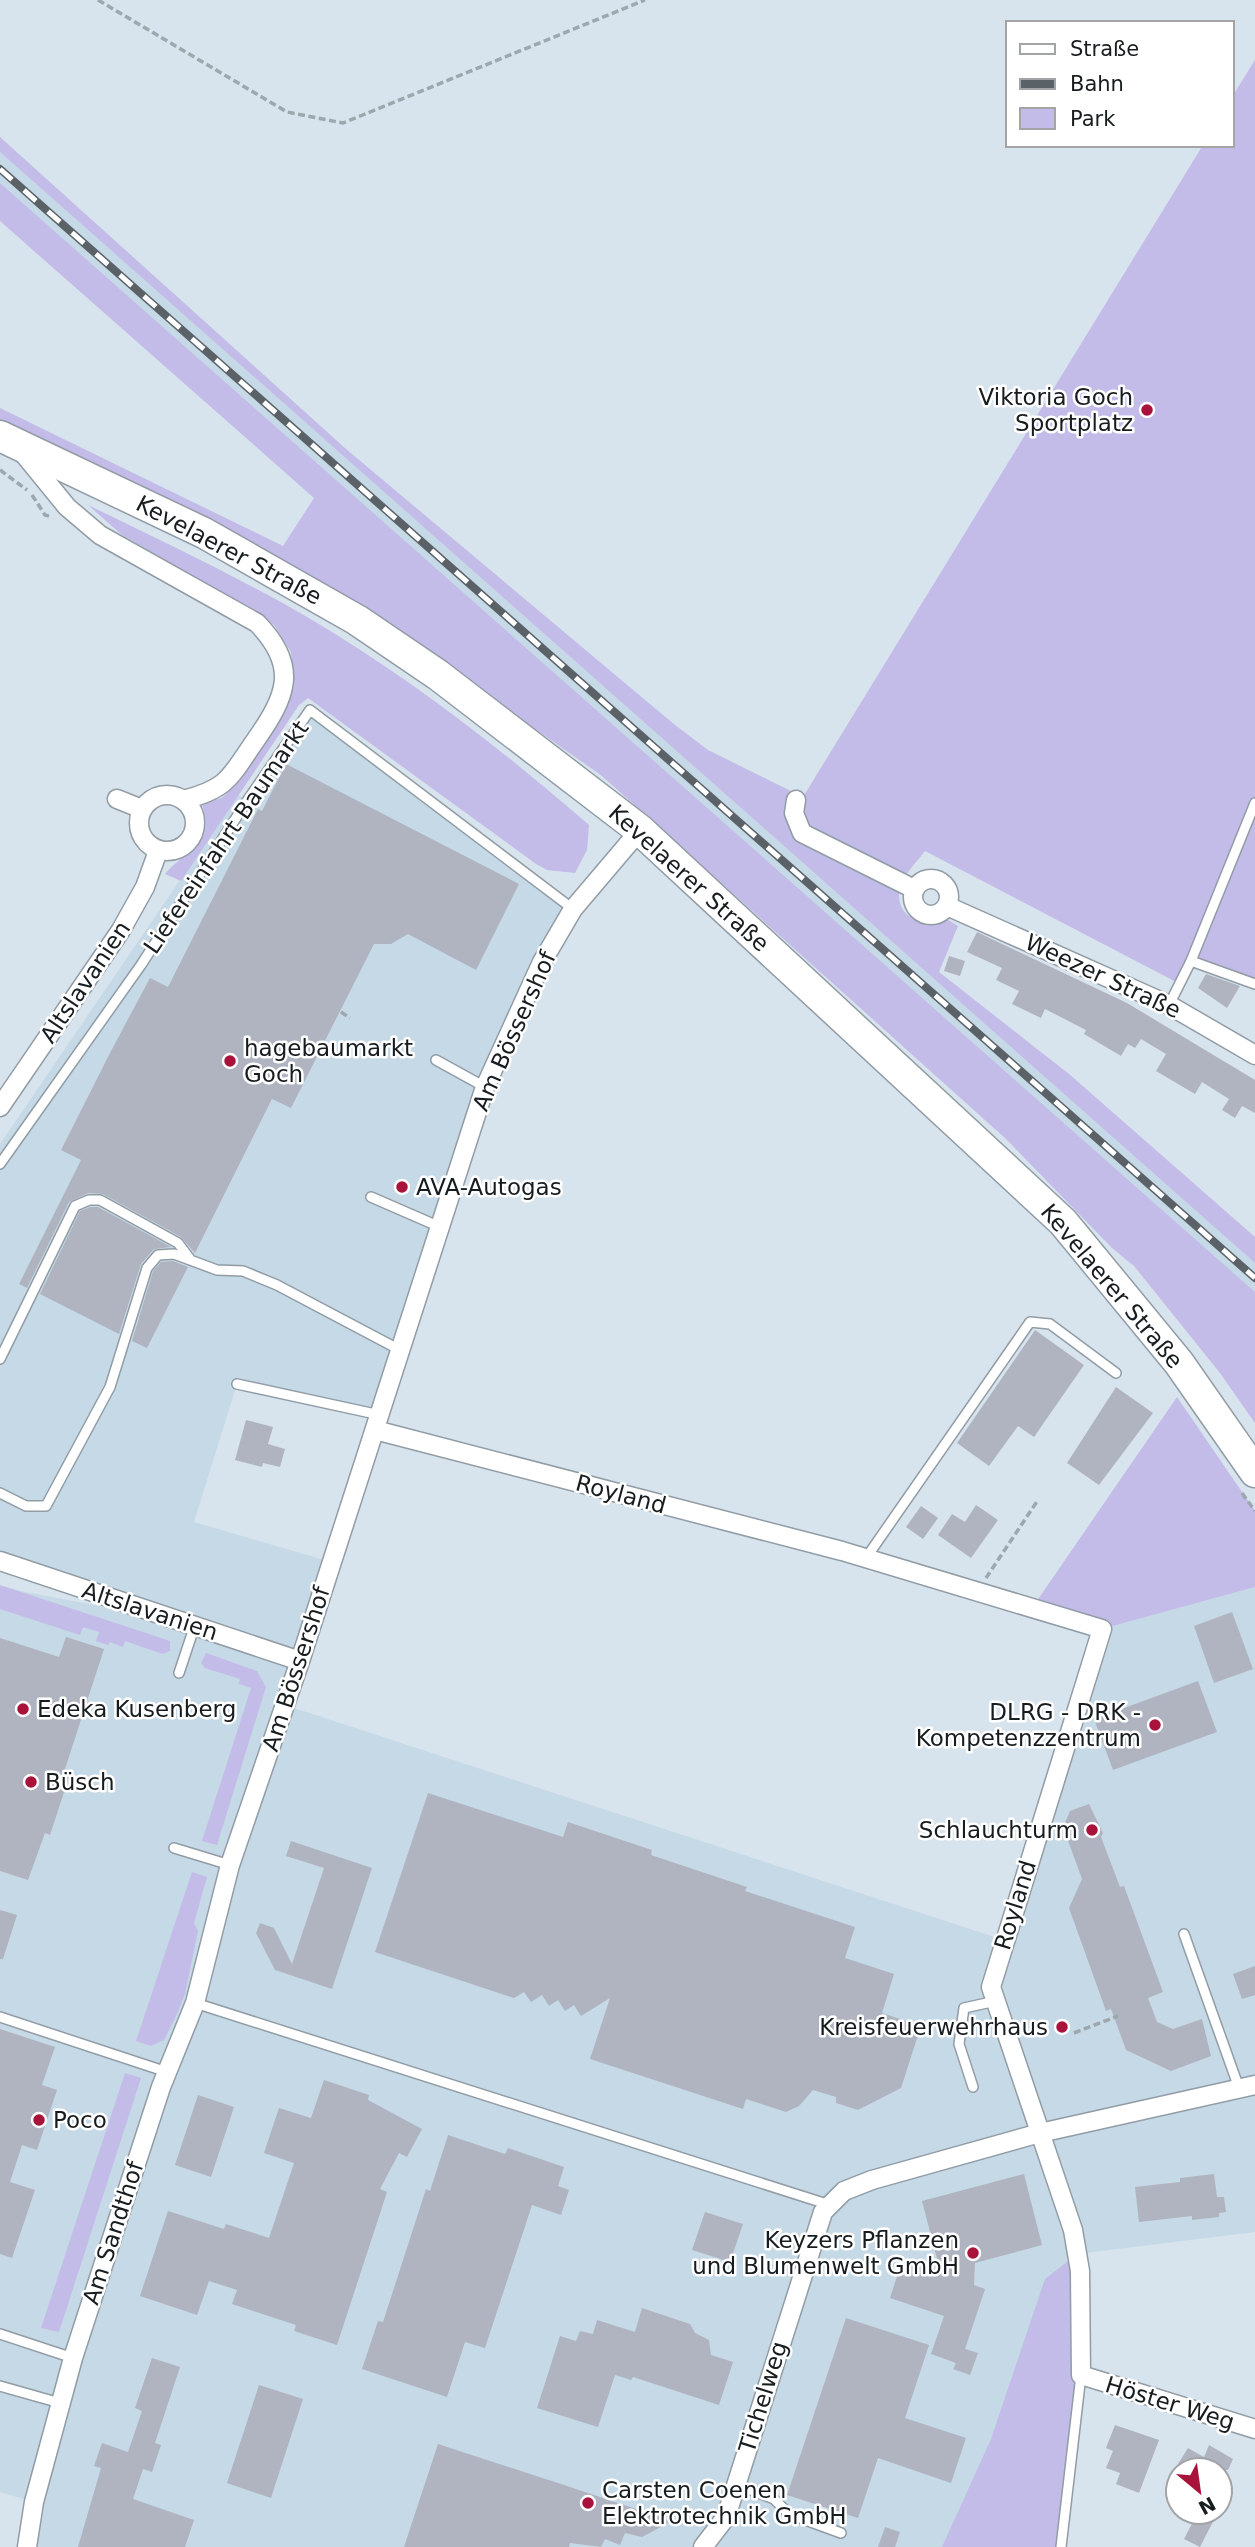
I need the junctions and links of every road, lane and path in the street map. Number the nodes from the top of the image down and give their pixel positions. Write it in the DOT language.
graph roads {
  1 [pos="99,0"];
  2 [pos="645,0"];
  3 [pos="7,439"];
  4 [pos="0,470"];
  5 [pos="67,506"];
  6 [pos="117,799"];
  7 [pos="183,800"];
  8 [pos="796,800"];
  9 [pos="1255,803"];
  10 [pos="142,809"];
  11 [pos="640,830"];
  12 [pos="158,851"];
  13 [pos="914,889"];
  14 [pos="947,906"];
  15 [pos="573,909"];
  16 [pos="1191,961"];
  17 [pos="1255,984"];
  18 [pos="1169,1004"];
  19 [pos="341,1012"];
  20 [pos="350,1018"];
  21 [pos="1255,1055"];
  22 [pos="436,1060"];
  23 [pos="485,1087"];
  24 [pos="0,1107"];
  25 [pos="0,1164"];
  26 [pos="371,1197"];
  27 [pos="442,1228"];
  28 [pos="190,1259"];
  29 [pos="400,1350"];
  30 [pos="0,1359"];
  31 [pos="1116,1373"];
  32 [pos="237,1384"];
  33 [pos="377,1422"];
  34 [pos="1248,1481"];
  35 [pos="0,1493"];
  36 [pos="1038,1500"];
  37 [pos="1255,1511"];
  38 [pos="866,1559"];
  39 [pos="0,1561"];
  40 [pos="977,1591"];
  41 [pos="194,1625"];
  42 [pos="300,1661"];
  43 [pos="179,1673"];
  44 [pos="174,1848"];
  45 [pos="230,1866"];
  46 [pos="215,1924"];
  47 [pos="1184,1934"];
  48 [pos="996,2001"];
  49 [pos="195,2003"];
  50 [pos="1118,2016"];
  51 [pos="0,2017"];
  52 [pos="1074,2033"];
  53 [pos="167,2072"];
  54 [pos="1247,2086"];
  55 [pos="973,2087"];
  56 [pos="1040,2133"];
  57 [pos="830,2205"];
  58 [pos="0,2334"];
  59 [pos="73,2358"];
  60 [pos="1081,2375"];
  61 [pos="0,2386"];
  62 [pos="60,2403"];
  63 [pos="1255,2429"];
  64 [pos="736,2484"];
  65 [pos="841,2533"];
  66 [pos="27,2547"];
  67 [pos="703,2547"];
  68 [pos="1061,2547"];
  1 -- 2 [label="path"];
  3 -- 5 [label="street"];
  3 -- 11 [label="main road, Kevelaerer Straße"];
  4 -- 5 [label="path"];
  5 -- 7 [label="street"];
  6 -- 10 [label="street"];
  7 -- 10 [label="street"];
  7 -- 12 [label="street"];
  8 -- 13 [label="street, Weezer Straße"];
  9 -- 16 [label="lane"];
  10 -- 12 [label="street"];
  11 -- 15 [label="street, Am Bössershof"];
  11 -- 34 [label="main road, Kevelaerer Straße"];
  12 -- 24 [label="street, Altslavanien"];
  13 -- 14 [label="street, Weezer Straße"];
  13 -- 14 [label="street"];
  14 -- 18 [label="street, Weezer Straße"];
  15 -- 23 [label="street, Am Bössershof"];
  15 -- 25 [label="lane, Liefereinfahrt Baumarkt"];
  16 -- 17 [label="lane"];
  16 -- 18 [label="lane"];
  18 -- 21 [label="street, Weezer Straße"];
  19 -- 20 [label="path"];
  22 -- 23 [label="lane"];
  23 -- 27 [label="street, Am Bössershof"];
  26 -- 27 [label="lane"];
  27 -- 29 [label="street, Am Bössershof"];
  28 -- 29 [label="lane"];
  28 -- 30 [label="lane"];
  28 -- 35 [label="lane"];
  29 -- 33 [label="street, Am Bössershof"];
  31 -- 38 [label="lane"];
  32 -- 33 [label="lane"];
  33 -- 38 [label="street, Royland"];
  33 -- 42 [label="street, Am Bössershof"];
  34 -- 37 [label="path"];
  36 -- 40 [label="path"];
  38 -- 40 [label="street, Royland"];
  39 -- 41 [label="street, Altslavanien"];
  40 -- 48 [label="street, Royland"];
  41 -- 42 [label="street, Altslavanien"];
  41 -- 43 [label="lane"];
  42 -- 45 [label="street, Am Bössershof"];
  44 -- 45 [label="lane"];
  45 -- 46 [label="street, Am Bössershof"];
  46 -- 49 [label="street, Am Sandthof"];
  47 -- 54 [label="lane"];
  48 -- 55 [label="lane"];
  48 -- 56 [label="street, Royland"];
  49 -- 53 [label="street, Am Sandthof"];
  49 -- 57 [label="lane"];
  50 -- 52 [label="path"];
  51 -- 53 [label="lane"];
  53 -- 59 [label="street, Am Sandthof"];
  54 -- 56 [label="street"];
  56 -- 57 [label="street"];
  56 -- 60 [label="street, Höster Weg"];
  57 -- 64 [label="street, Tichelweg"];
  58 -- 59 [label="lane"];
  59 -- 62 [label="street, Am Sandthof"];
  60 -- 63 [label="street, Höster Weg"];
  60 -- 68 [label="lane"];
  61 -- 62 [label="lane"];
  62 -- 66 [label="street, Am Sandthof"];
  64 -- 65 [label="lane"];
  64 -- 67 [label="street, Tichelweg"];
}
